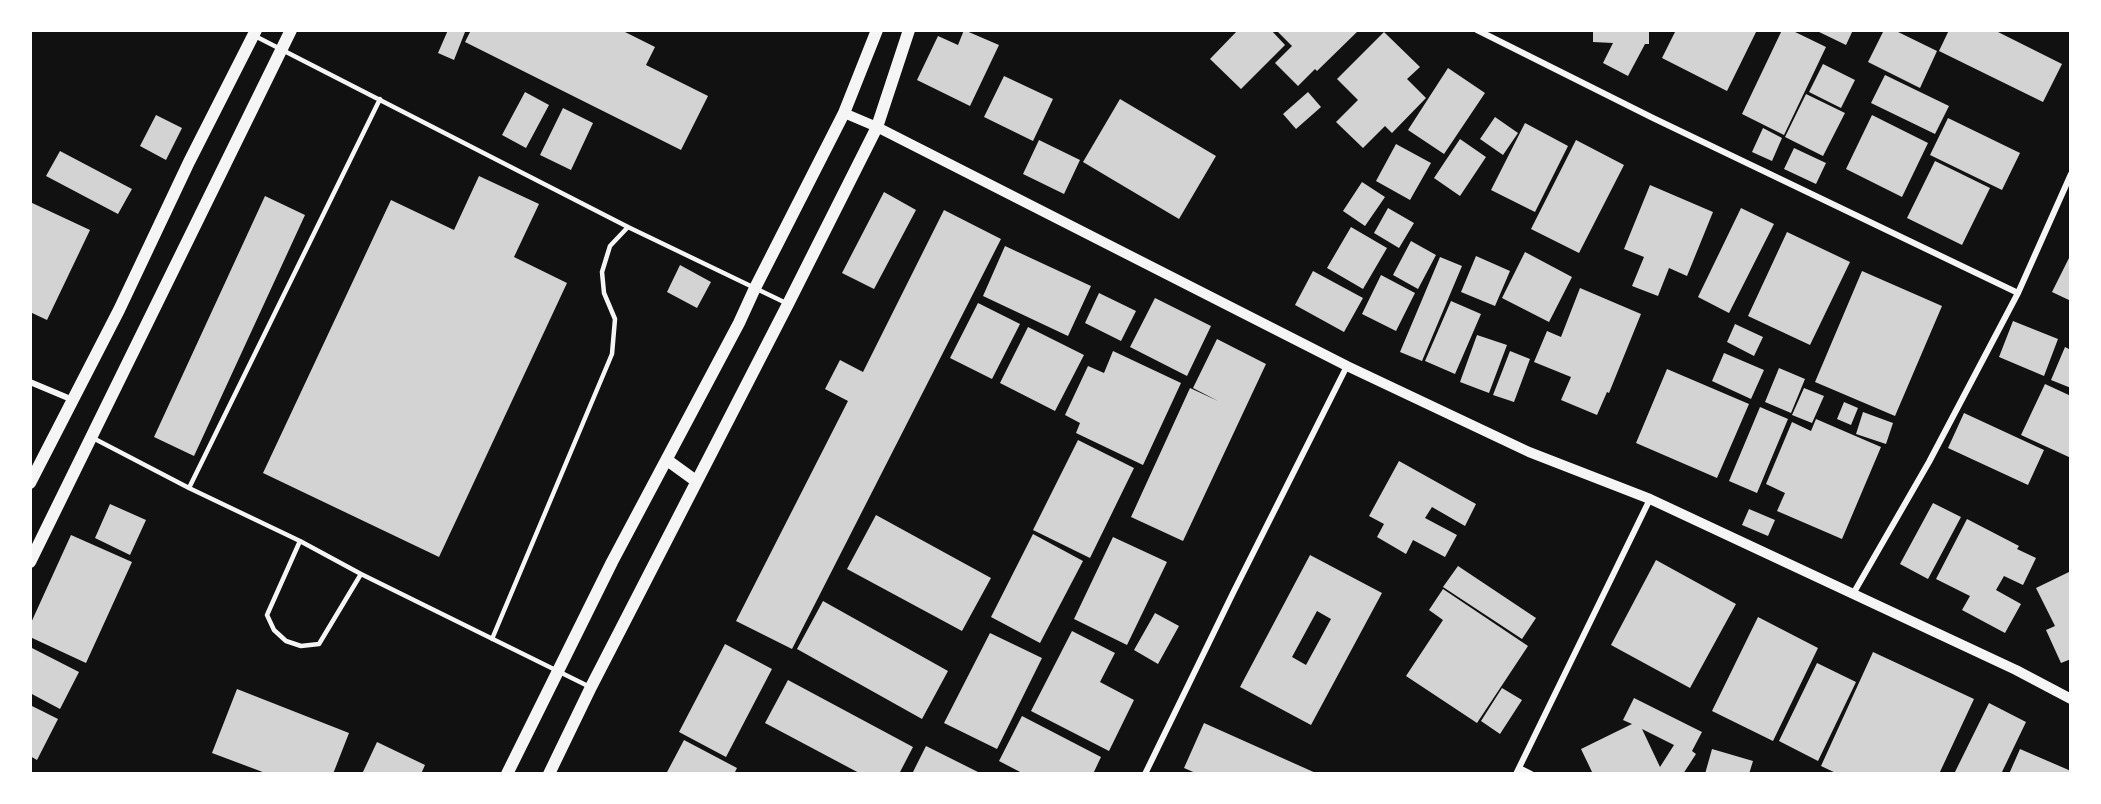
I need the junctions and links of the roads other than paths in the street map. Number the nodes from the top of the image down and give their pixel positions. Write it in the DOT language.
graph roads {
  1 [pos="291,30"];
  2 [pos="877,30"];
  3 [pos="909,30"];
  4 [pos="1477,30"];
  5 [pos="255,33"];
  6 [pos="281,49"];
  7 [pos="380,99"];
  8 [pos="844,113"];
  9 [pos="877,127"];
  10 [pos="2071,174"];
  11 [pos="628,227"];
  12 [pos="755,288"];
  13 [pos="2018,292"];
  14 [pos="788,304"];
  15 [pos="1347,366"];
  16 [pos="30,382"];
  17 [pos="74,401"];
  18 [pos="91,437"];
  19 [pos="667,460"];
  20 [pos="696,481"];
  21 [pos="30,483"];
  22 [pos="189,488"];
  23 [pos="1650,499"];
  24 [pos="300,541"];
  25 [pos="30,562"];
  26 [pos="361,574"];
  27 [pos="1853,594"];
  28 [pos="492,639"];
  29 [pos="558,671"];
  30 [pos="591,687"];
  31 [pos="2071,699"];
  32 [pos="1518,771"];
  33 [pos="507,774"];
  34 [pos="549,774"];
  35 [pos="1145,774"];
  36 [pos="1532,774"];
  1 -- 6 [label="main road"];
  2 -- 8 [label="main road"];
  3 -- 9 [label="main road"];
  4 -- 13 [label="street"];
  5 -- 6 [label="lane"];
  5 -- 17 [label="main road"];
  6 -- 7 [label="lane"];
  6 -- 18 [label="main road"];
  7 -- 11 [label="lane"];
  7 -- 22 [label="lane"];
  8 -- 9 [label="street"];
  8 -- 12 [label="main road"];
  9 -- 14 [label="main road"];
  9 -- 15 [label="street"];
  10 -- 13 [label="street"];
  11 -- 12 [label="lane"];
  11 -- 28 [label="lane"];
  12 -- 14 [label="lane"];
  12 -- 19 [label="main road"];
  13 -- 27 [label="street"];
  14 -- 20 [label="main road"];
  15 -- 23 [label="street"];
  15 -- 35 [label="street"];
  16 -- 17 [label="street"];
  17 -- 21 [label="main road"];
  18 -- 22 [label="lane"];
  18 -- 25 [label="main road"];
  19 -- 20 [label="main road"];
  19 -- 29 [label="main road"];
  20 -- 30 [label="main road"];
  22 -- 24 [label="lane"];
  23 -- 27 [label="street"];
  23 -- 32 [label="street"];
  24 -- 26 [label="lane"];
  24 -- 26 [label="lane"];
  26 -- 28 [label="lane"];
  27 -- 31 [label="street"];
  28 -- 29 [label="lane"];
  29 -- 30 [label="lane"];
  29 -- 33 [label="main road"];
  30 -- 34 [label="main road"];
  32 -- 36 [label="street"];
}
